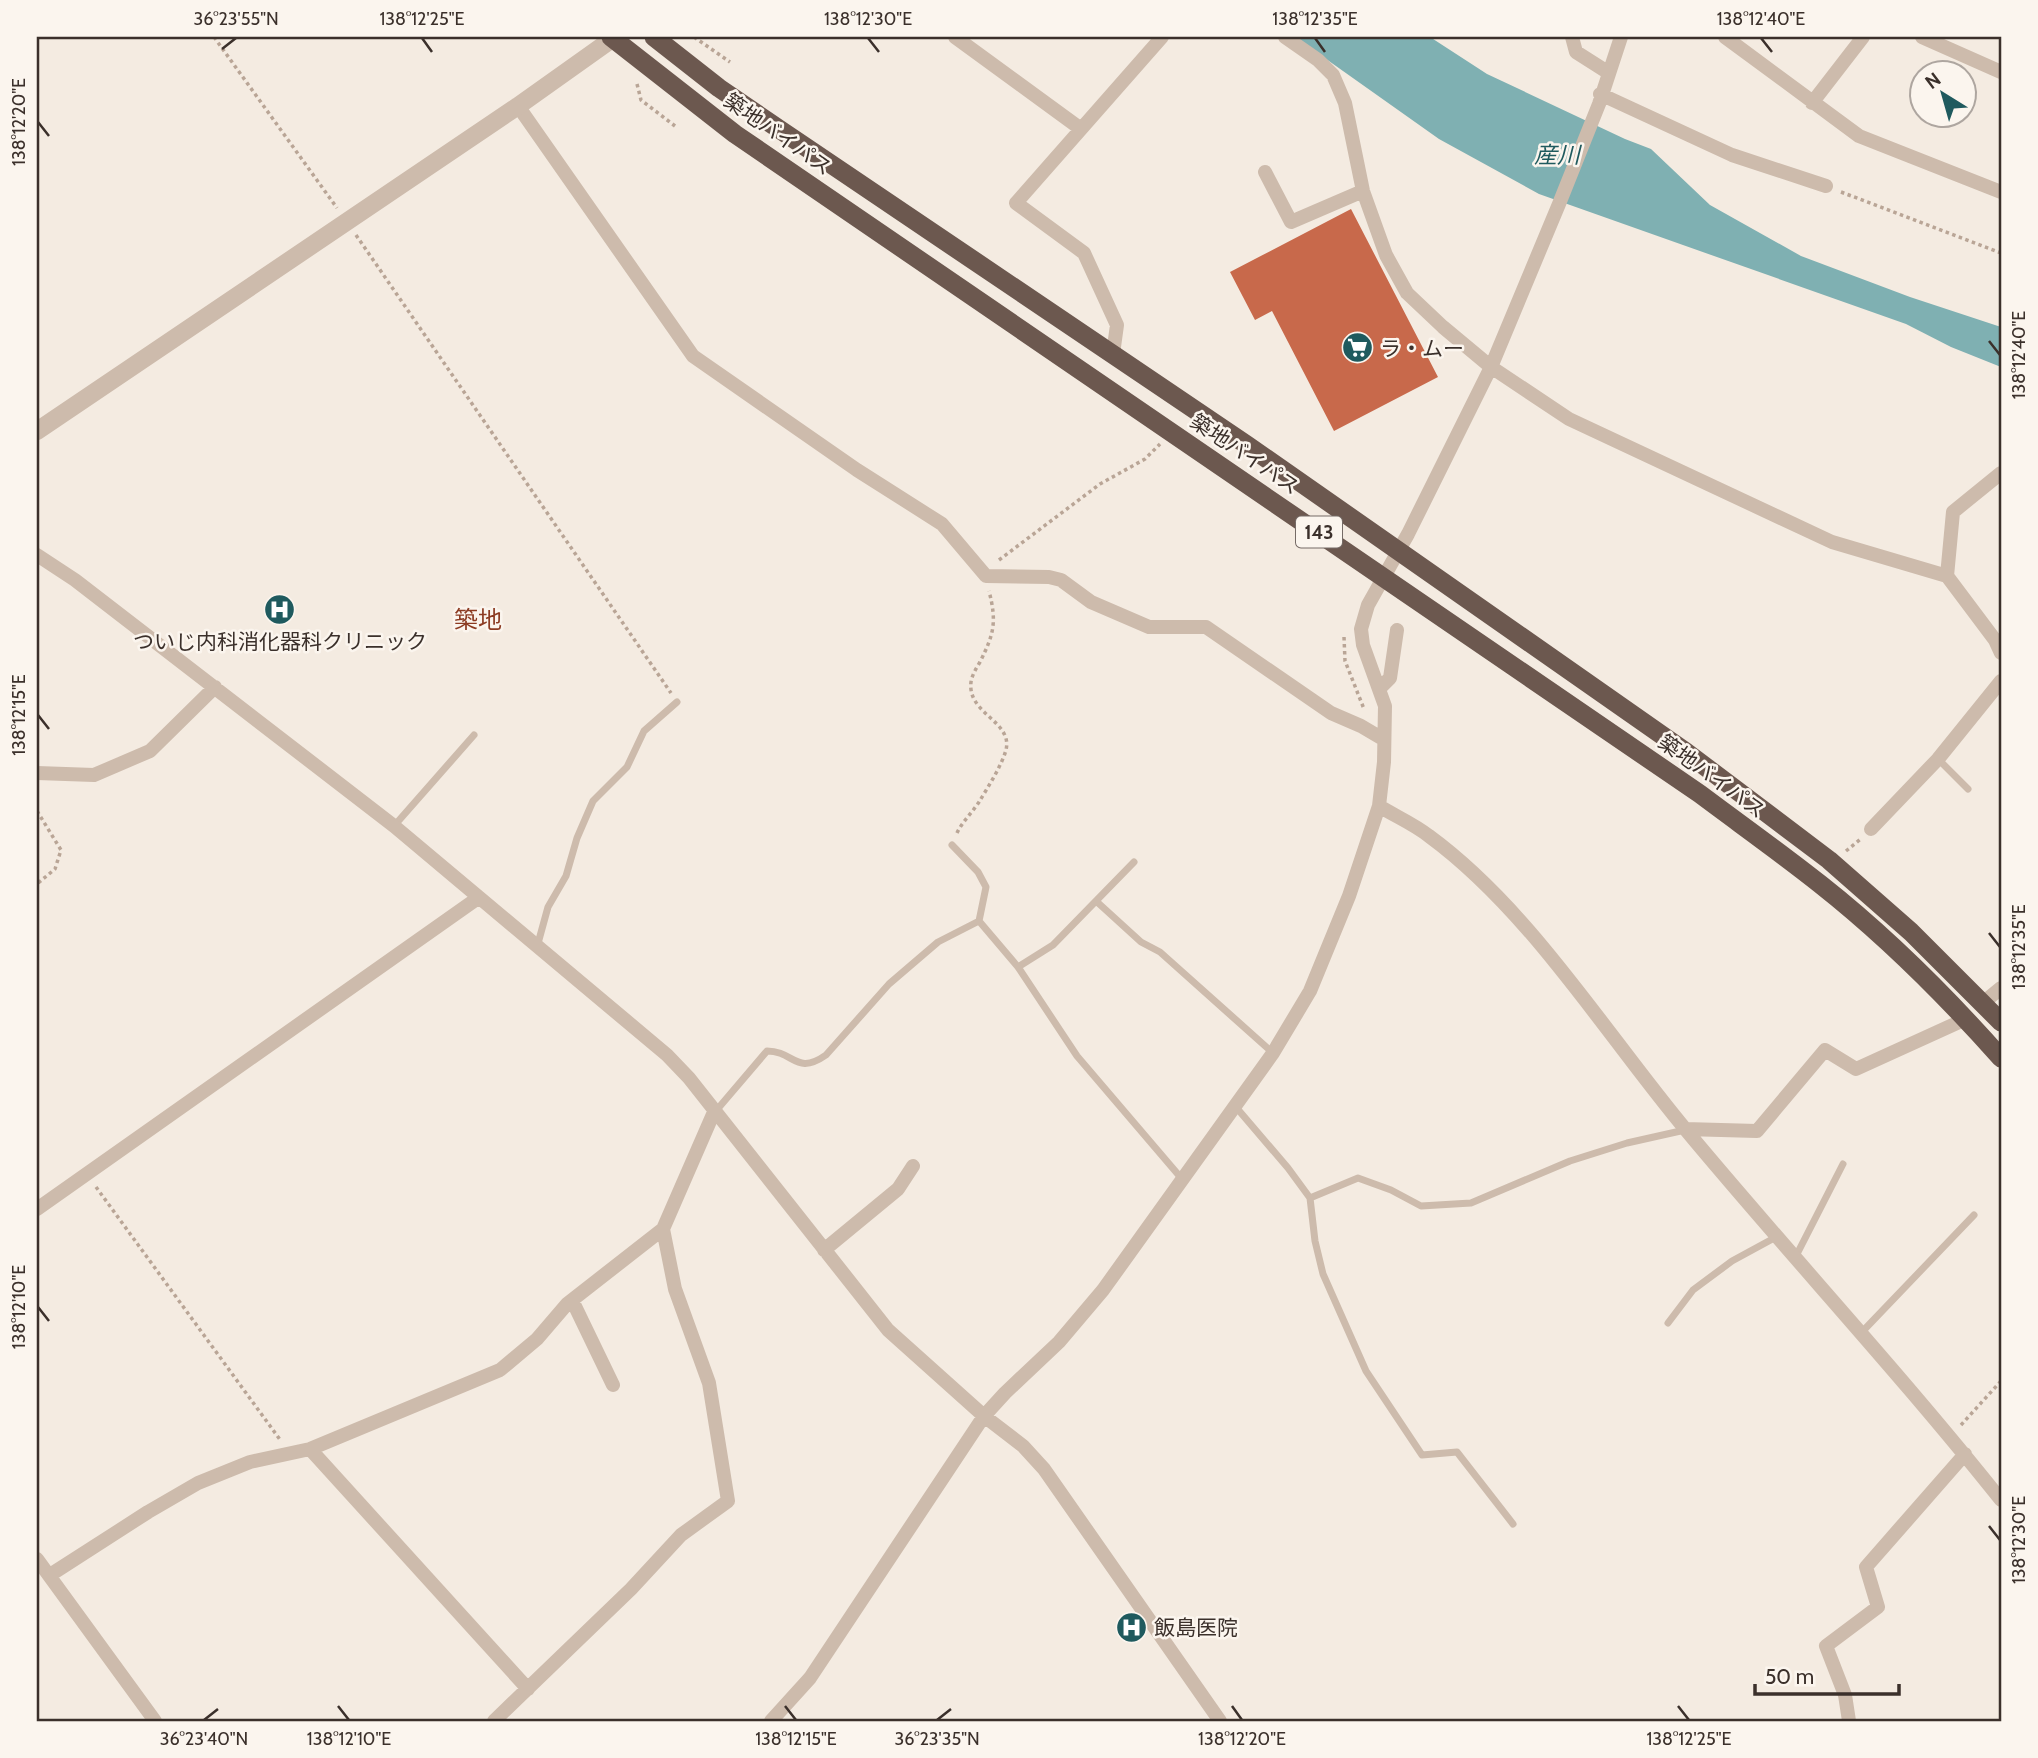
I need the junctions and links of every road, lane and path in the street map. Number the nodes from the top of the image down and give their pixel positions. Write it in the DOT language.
graph roads {
  1 [pos="214,37"];
  2 [pos="613,37"];
  3 [pos="654,37"];
  4 [pos="694,37"];
  5 [pos="956,37"];
  6 [pos="1162,37"];
  7 [pos="1284,37"];
  8 [pos="1572,37"];
  9 [pos="1621,37"];
  10 [pos="1726,37"];
  11 [pos="1863,37"];
  12 [pos="1930,38"];
  13 [pos="730,62"];
  14 [pos="2001,72"];
  15 [pos="1609,74"];
  16 [pos="637,84"];
  17 [pos="1600,99"];
  18 [pos="1812,103"];
  19 [pos="518,106"];
  20 [pos="675,126"];
  21 [pos="1081,129"];
  22 [pos="1265,172"];
  23 [pos="1826,187"];
  24 [pos="1363,191"];
  25 [pos="2001,192"];
  26 [pos="347,222"];
  27 [pos="2001,253"];
  28 [pos="1113,354"];
  29 [pos="1491,367"];
  30 [pos="1169,430"];
  31 [pos="37,431"];
  32 [pos="2001,473"];
  33 [pos="1399,551"];
  34 [pos="37,555"];
  35 [pos="986,576"];
  36 [pos="1947,576"];
  37 [pos="1385,577"];
  38 [pos="1397,630"];
  39 [pos="1344,634"];
  40 [pos="2001,653"];
  41 [pos="2001,681"];
  42 [pos="215,687"];
  43 [pos="1380,688"];
  44 [pos="677,702"];
  45 [pos="1369,719"];
  46 [pos="474,735"];
  47 [pos="1384,739"];
  48 [pos="1938,759"];
  49 [pos="37,773"];
  50 [pos="1968,789"];
  51 [pos="1379,806"];
  52 [pos="37,811"];
  53 [pos="394,826"];
  54 [pos="1871,830"];
  55 [pos="1855,844"];
  56 [pos="952,845"];
  57 [pos="1844,852"];
  58 [pos="1134,862"];
  59 [pos="37,884"];
  60 [pos="478,898"];
  61 [pos="1096,901"];
  62 [pos="979,921"];
  63 [pos="537,947"];
  64 [pos="1017,967"];
  65 [pos="2001,988"];
  66 [pos="1984,1002"];
  67 [pos="1966,1019"];
  68 [pos="2001,1022"];
  69 [pos="1273,1053"];
  70 [pos="2001,1058"];
  71 [pos="1235,1106"];
  72 [pos="714,1112"];
  73 [pos="1685,1129"];
  74 [pos="1843,1164"];
  75 [pos="913,1166"];
  76 [pos="86,1174"];
  77 [pos="1183,1180"];
  78 [pos="1310,1198"];
  79 [pos="37,1209"];
  80 [pos="1974,1215"];
  81 [pos="663,1229"];
  82 [pos="1778,1236"];
  83 [pos="824,1250"];
  84 [pos="1796,1256"];
  85 [pos="572,1300"];
  86 [pos="1668,1323"];
  87 [pos="1861,1333"];
  88 [pos="2001,1381"];
  89 [pos="613,1385"];
  90 [pos="984,1416"];
  91 [pos="1950,1437"];
  92 [pos="310,1449"];
  93 [pos="290,1454"];
  94 [pos="1965,1454"];
  95 [pos="2001,1500"];
  96 [pos="1513,1524"];
  97 [pos="37,1559"];
  98 [pos="50,1575"];
  99 [pos="528,1689"];
  100 [pos="155,1721"];
  101 [pos="494,1721"];
  102 [pos="771,1721"];
  103 [pos="1220,1721"];
  104 [pos="1849,1721"];
  1 -- 26 [label="path"];
  2 -- 19 [label="street"];
  2 -- 30 [label="highway, 築地バイパス / 143"];
  3 -- 28 [label="highway, 築地バイパス / 143"];
  4 -- 13 [label="path"];
  5 -- 21 [label="street"];
  6 -- 21 [label="street"];
  7 -- 24 [label="street"];
  8 -- 15 [label="street"];
  9 -- 15 [label="street"];
  10 -- 18 [label="street"];
  11 -- 18 [label="street"];
  12 -- 14 [label="street"];
  15 -- 17 [label="street"];
  16 -- 20 [label="path"];
  17 -- 23 [label="street"];
  17 -- 29 [label="street"];
  18 -- 25 [label="street"];
  19 -- 26 [label="street"];
  19 -- 35 [label="street"];
  21 -- 28 [label="street"];
  22 -- 24 [label="street"];
  23 -- 27 [label="path"];
  24 -- 29 [label="street"];
  26 -- 31 [label="street"];
  26 -- 44 [label="path"];
  28 -- 33 [label="highway, 築地バイパス / 143"];
  29 -- 33 [label="street"];
  29 -- 36 [label="street"];
  30 -- 35 [label="path"];
  30 -- 37 [label="highway, 築地バイパス / 143"];
  32 -- 36 [label="street"];
  33 -- 37 [label="street"];
  33 -- 66 [label="highway, 築地バイパス / 143"];
  34 -- 42 [label="street"];
  35 -- 47 [label="street"];
  35 -- 56 [label="path"];
  36 -- 40 [label="street"];
  37 -- 43 [label="street"];
  37 -- 67 [label="highway, 築地バイパス / 143"];
  38 -- 43 [label="street"];
  39 -- 45 [label="path"];
  41 -- 48 [label="street"];
  42 -- 49 [label="street"];
  42 -- 53 [label="street"];
  43 -- 47 [label="street"];
  44 -- 63 [label="lane"];
  46 -- 53 [label="lane"];
  47 -- 51 [label="street"];
  48 -- 50 [label="lane"];
  48 -- 54 [label="street"];
  51 -- 69 [label="street"];
  51 -- 73 [label="street"];
  52 -- 59 [label="path"];
  53 -- 60 [label="street"];
  55 -- 57 [label="path"];
  56 -- 62 [label="lane"];
  58 -- 61 [label="lane"];
  60 -- 63 [label="street"];
  60 -- 76 [label="street"];
  61 -- 64 [label="lane"];
  61 -- 69 [label="lane"];
  62 -- 64 [label="lane"];
  62 -- 72 [label="lane"];
  63 -- 72 [label="street"];
  64 -- 77 [label="lane"];
  65 -- 66 [label="street"];
  66 -- 68 [label="highway, 築地バイパス / 143"];
  67 -- 70 [label="highway, 築地バイパス / 143"];
  67 -- 73 [label="street"];
  69 -- 71 [label="street"];
  71 -- 77 [label="street"];
  71 -- 78 [label="lane"];
  72 -- 81 [label="street"];
  72 -- 83 [label="street"];
  73 -- 78 [label="lane"];
  73 -- 82 [label="street"];
  74 -- 84 [label="lane"];
  75 -- 83 [label="street"];
  76 -- 79 [label="street"];
  76 -- 93 [label="path"];
  77 -- 90 [label="street"];
  78 -- 96 [label="lane"];
  80 -- 87 [label="lane"];
  81 -- 85 [label="street"];
  81 -- 99 [label="street"];
  82 -- 84 [label="street"];
  82 -- 86 [label="lane"];
  83 -- 90 [label="street"];
  84 -- 87 [label="street"];
  85 -- 89 [label="street"];
  85 -- 92 [label="street"];
  87 -- 91 [label="street"];
  88 -- 91 [label="path"];
  90 -- 102 [label="street"];
  90 -- 103 [label="street"];
  91 -- 94 [label="street"];
  92 -- 93 [label="street"];
  92 -- 99 [label="street"];
  93 -- 98 [label="street"];
  94 -- 95 [label="street"];
  94 -- 104 [label="street"];
  97 -- 98 [label="street"];
  98 -- 100 [label="street"];
  99 -- 101 [label="street"];
}
